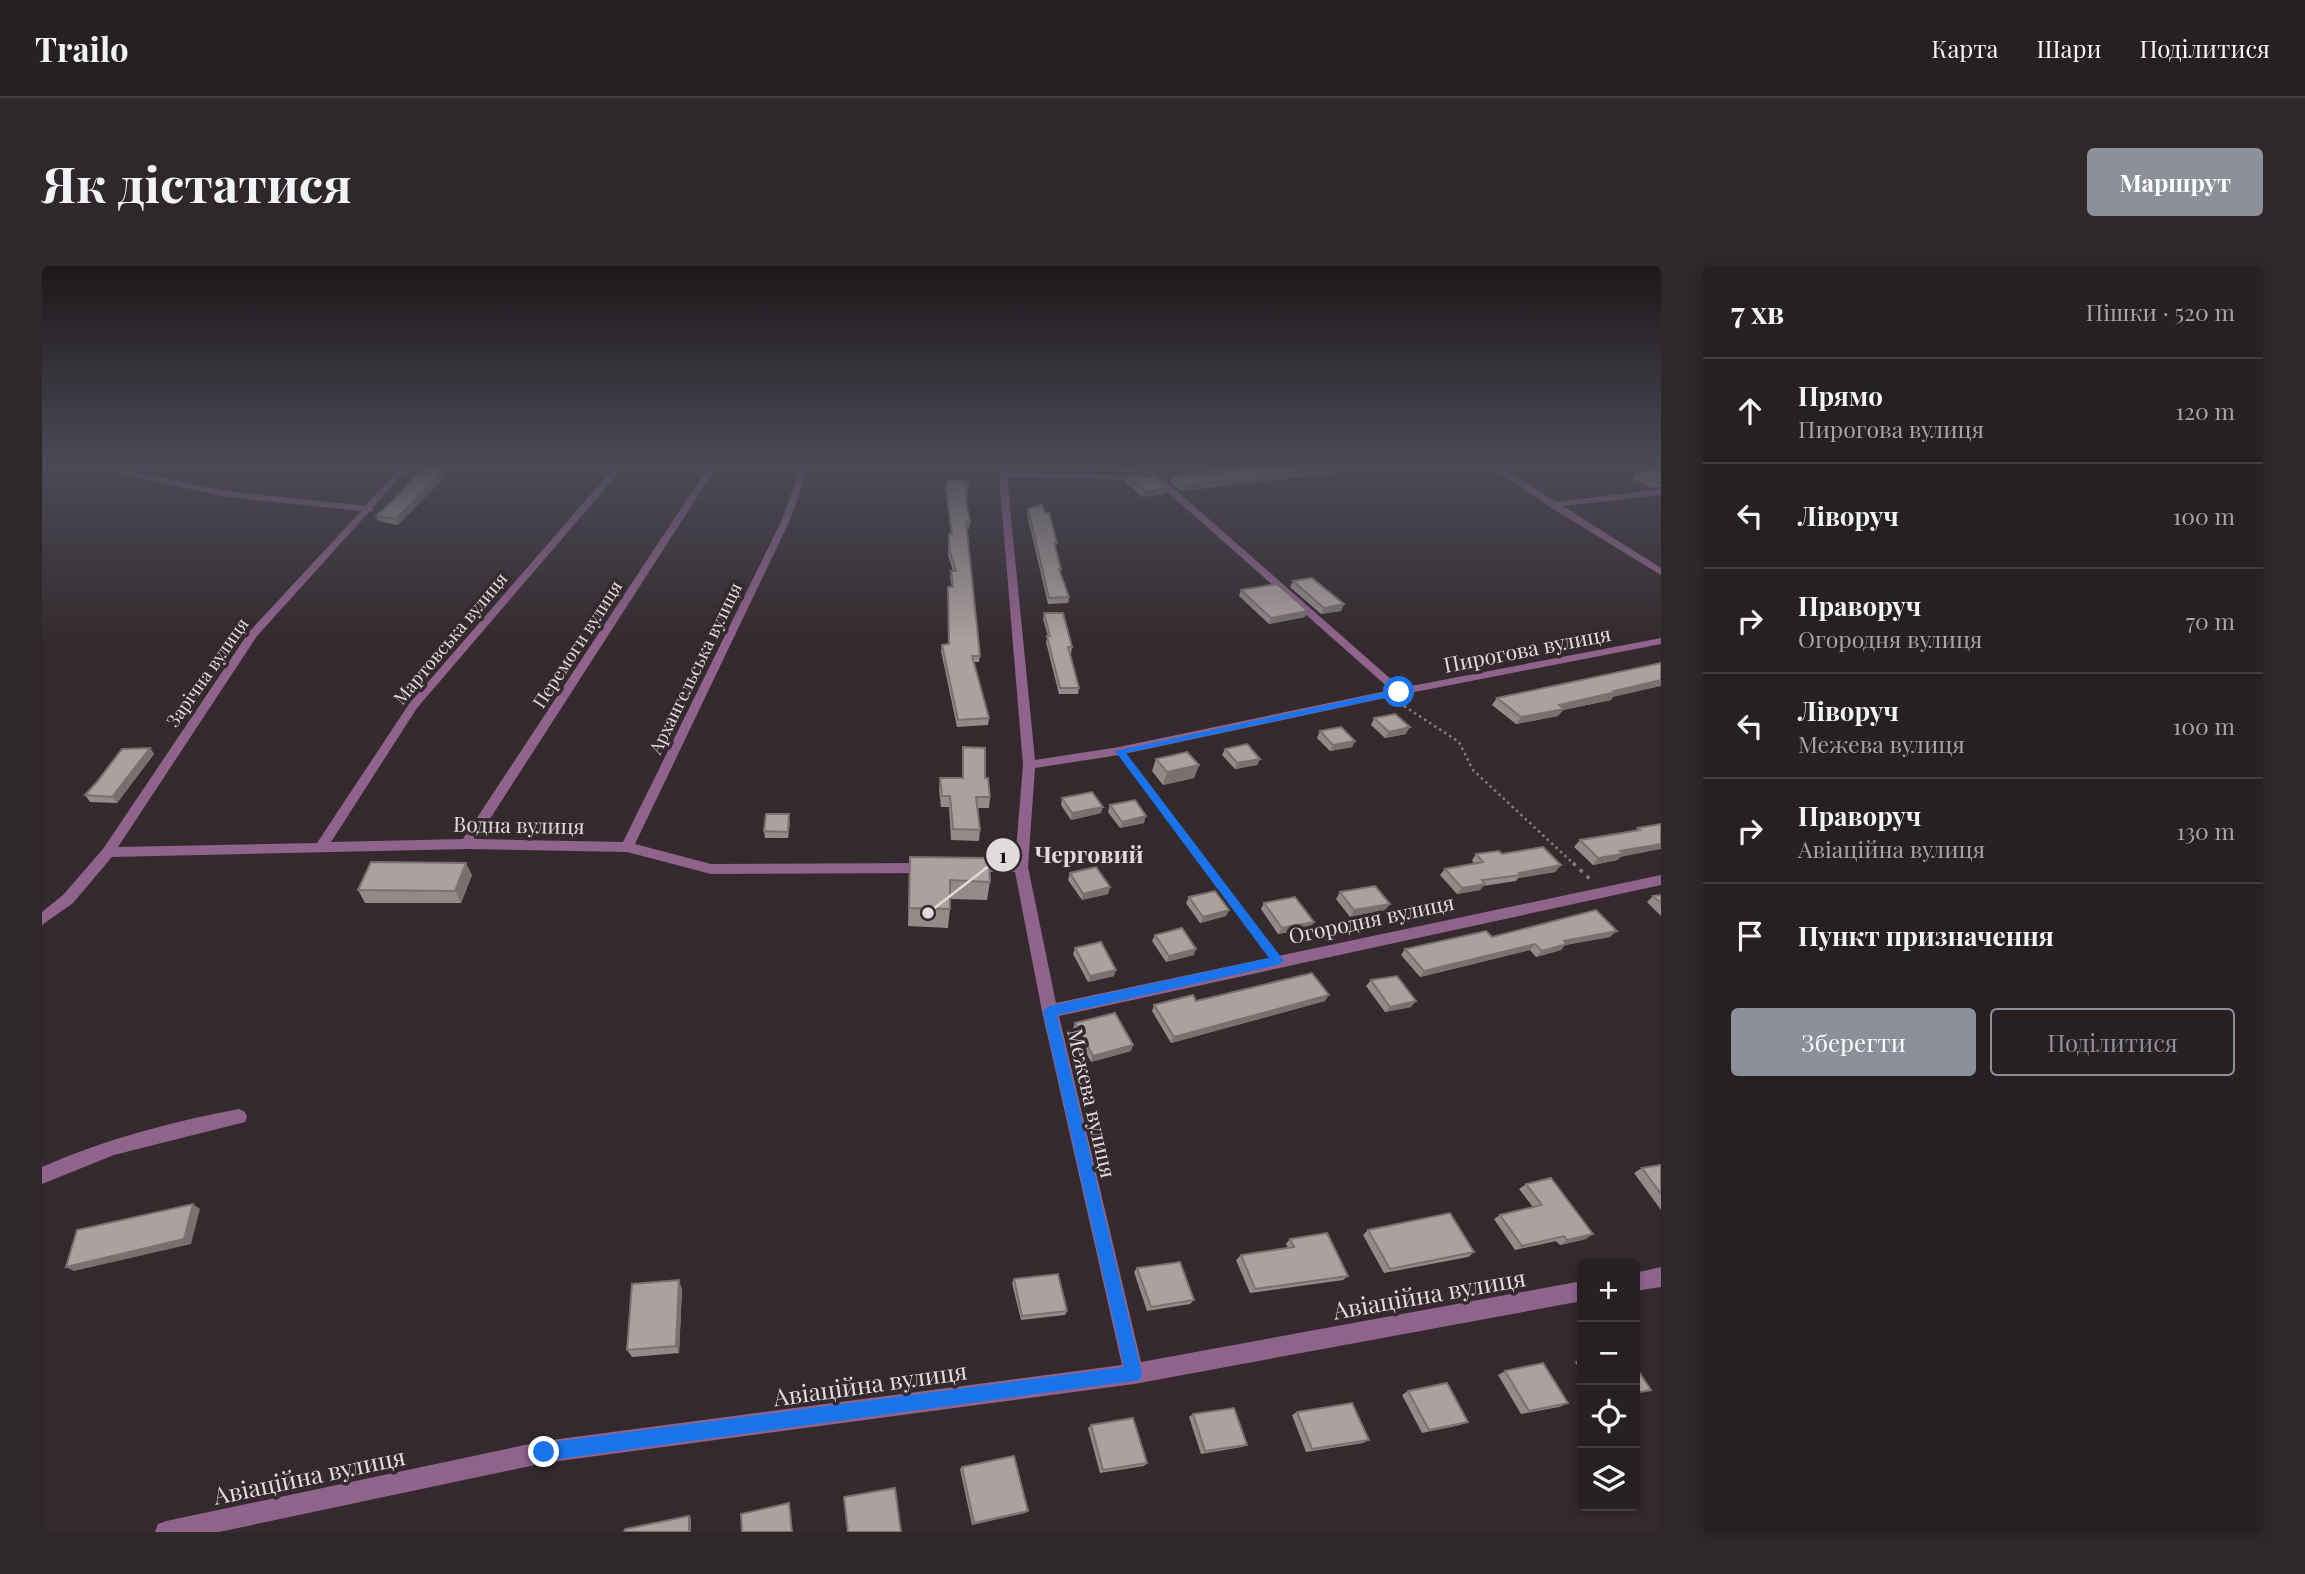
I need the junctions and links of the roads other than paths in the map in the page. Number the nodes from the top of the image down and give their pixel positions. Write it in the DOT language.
graph roads {
  1 [pos="358,522"];
  2 [pos="573,522"];
  3 [pos="677,522"];
  4 [pos="785,522"];
  5 [pos="1008,522"];
  6 [pos="1206,522"];
  7 [pos="1581,522"];
  8 [pos="1661,572"];
  9 [pos="1661,641"];
  10 [pos="1394,694"];
  11 [pos="1029,765"];
  12 [pos="467,844"];
  13 [pos="321,847"];
  14 [pos="627,847"];
  15 [pos="108,852"];
  16 [pos="1021,867"];
  17 [pos="1661,880"];
  18 [pos="42,920"];
  19 [pos="1049,1011"];
  20 [pos="239,1117"];
  21 [pos="42,1176"];
  22 [pos="1661,1277"];
  23 [pos="1640,1281"];
  24 [pos="1577,1292"];
  25 [pos="1134,1374"];
  26 [pos="166,1532"];
  1 -- 15 [label="street, Зарічна вулиця"];
  2 -- 13 [label="street, Мартовська вулиця"];
  3 -- 12 [label="street, Перемоги вулиця"];
  4 -- 14 [label="street, Архангельська вулиця"];
  5 -- 11 [label="street, Межева вулиця"];
  6 -- 10 [label="street"];
  7 -- 8 [label="street"];
  9 -- 10 [label="street, Пирогова вулиця"];
  10 -- 11 [label="street, Пирогова вулиця"];
  11 -- 16 [label="street, Межева вулиця"];
  12 -- 13 [label="street, Водна вулиця"];
  12 -- 14 [label="street, Водна вулиця"];
  13 -- 15 [label="street, Водна вулиця"];
  14 -- 16 [label="street, Водна вулиця"];
  15 -- 18 [label="street"];
  16 -- 19 [label="street, Межева вулиця"];
  17 -- 19 [label="street, Огородня вулиця"];
  19 -- 25 [label="street, Межева вулиця"];
  20 -- 21 [label="street"];
  22 -- 23 [label="street"];
  24 -- 25 [label="street, Авіаційна вулиця"];
  25 -- 26 [label="street, Авіаційна вулиця"];
}
